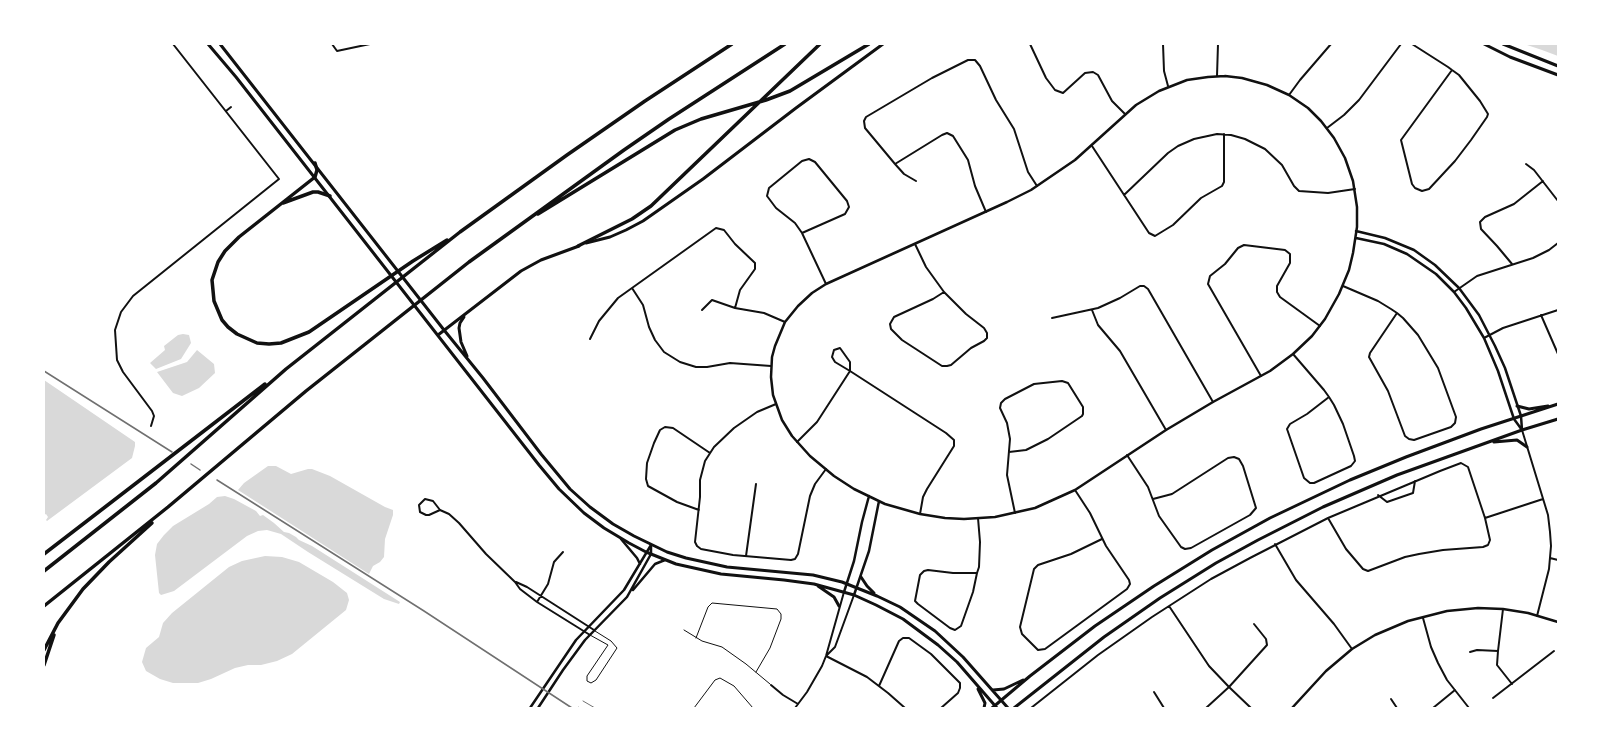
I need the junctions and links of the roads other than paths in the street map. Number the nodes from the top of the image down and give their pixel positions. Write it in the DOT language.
graph roads {
  1 [pos="173,44"];
  2 [pos="208,44"];
  3 [pos="220,44"];
  4 [pos="332,44"];
  5 [pos="370,44"];
  6 [pos="732,44"];
  7 [pos="785,44"];
  8 [pos="820,44"];
  9 [pos="869,44"];
  10 [pos="883,44"];
  11 [pos="1030,44"];
  12 [pos="1163,44"];
  13 [pos="1218,44"];
  14 [pos="1331,44"];
  15 [pos="1401,44"];
  16 [pos="1412,44"];
  17 [pos="1484,44"];
  18 [pos="1503,44"];
  19 [pos="1558,66"];
  20 [pos="1452,70"];
  21 [pos="1558,75"];
  22 [pos="1218,76"];
  23 [pos="1168,86"];
  24 [pos="1290,96"];
  25 [pos="231,107"];
  26 [pos="226,111"];
  27 [pos="1125,114"];
  28 [pos="1327,128"];
  29 [pos="1224,134"];
  30 [pos="1092,146"];
  31 [pos="314,163"];
  32 [pos="895,164"];
  33 [pos="1526,164"];
  34 [pos="314,177"];
  35 [pos="916,181"];
  36 [pos="1543,181"];
  37 [pos="1036,186"];
  38 [pos="1355,189"];
  39 [pos="1124,195"];
  40 [pos="330,196"];
  41 [pos="1558,201"];
  42 [pos="273,209"];
  43 [pos="986,212"];
  44 [pos="518,226"];
  45 [pos="1356,231"];
  46 [pos="460,232"];
  47 [pos="802,233"];
  48 [pos="1356,238"];
  49 [pos="1558,243"];
  50 [pos="915,244"];
  51 [pos="578,246"];
  52 [pos="1512,264"];
  53 [pos="826,284"];
  54 [pos="1343,286"];
  55 [pos="632,288"];
  56 [pos="1459,288"];
  57 [pos="944,292"];
  58 [pos="1454,292"];
  59 [pos="474,307"];
  60 [pos="735,308"];
  61 [pos="702,310"];
  62 [pos="1092,310"];
  63 [pos="1558,310"];
  64 [pos="1397,313"];
  65 [pos="1541,315"];
  66 [pos="1052,318"];
  67 [pos="785,322"];
  68 [pos="1320,326"];
  69 [pos="444,330"];
  70 [pos="438,335"];
  71 [pos="1490,335"];
  72 [pos="1484,338"];
  73 [pos="590,339"];
  74 [pos="1293,354"];
  75 [pos="1558,354"];
  76 [pos="471,363"];
  77 [pos="771,366"];
  78 [pos="286,369"];
  79 [pos="850,371"];
  80 [pos="1260,376"];
  81 [pos="1329,397"];
  82 [pos="1213,402"];
  83 [pos="776,404"];
  84 [pos="1557,405"];
  85 [pos="1517,406"];
  86 [pos="1521,416"];
  87 [pos="1514,419"];
  88 [pos="1558,419"];
  89 [pos="151,426"];
  90 [pos="1166,430"];
  91 [pos="1522,430"];
  92 [pos="797,442"];
  93 [pos="1488,442"];
  94 [pos="1527,447"];
  95 [pos="1009,452"];
  96 [pos="710,453"];
  97 [pos="1127,456"];
  98 [pos="826,469"];
  99 [pos="1415,480"];
  100 [pos="756,484"];
  101 [pos="1076,490"];
  102 [pos="1378,495"];
  103 [pos="869,496"];
  104 [pos="1153,499"];
  105 [pos="1543,499"];
  106 [pos="879,501"];
  107 [pos="168,507"];
  108 [pos="440,510"];
  109 [pos="699,510"];
  110 [pos="1015,513"];
  111 [pos="920,514"];
  112 [pos="978,518"];
  113 [pos="1328,518"];
  114 [pos="1485,518"];
  115 [pos="620,538"];
  116 [pos="1102,539"];
  117 [pos="1275,544"];
  118 [pos="651,545"];
  119 [pos="564,552"];
  120 [pos="646,552"];
  121 [pos="44,554"];
  122 [pos="651,554"];
  123 [pos="746,557"];
  124 [pos="1550,558"];
  125 [pos="665,560"];
  126 [pos="1558,560"];
  127 [pos="640,565"];
  128 [pos="44,571"];
  129 [pos="978,573"];
  130 [pos="861,577"];
  131 [pos="515,582"];
  132 [pos="814,584"];
  133 [pos="847,584"];
  134 [pos="857,588"];
  135 [pos="844,592"];
  136 [pos="541,596"];
  137 [pos="854,596"];
  138 [pos="877,596"];
  139 [pos="627,597"];
  140 [pos="538,602"];
  141 [pos="44,606"];
  142 [pos="839,606"];
  143 [pos="1169,606"];
  144 [pos="1503,609"];
  145 [pos="1422,616"];
  146 [pos="1537,616"];
  147 [pos="1558,622"];
  148 [pos="58,623"];
  149 [pos="1254,624"];
  150 [pos="588,626"];
  151 [pos="594,630"];
  152 [pos="684,630"];
  153 [pos="584,631"];
  154 [pos="590,635"];
  155 [pos="696,638"];
  156 [pos="1352,649"];
  157 [pos="44,650"];
  158 [pos="1498,651"];
  159 [pos="1554,651"];
  160 [pos="1470,652"];
  161 [pos="826,656"];
  162 [pos="44,664"];
  163 [pos="756,672"];
  164 [pos="1030,676"];
  165 [pos="1512,684"];
  166 [pos="770,685"];
  167 [pos="880,686"];
  168 [pos="977,686"];
  169 [pos="1229,687"];
  170 [pos="992,690"];
  171 [pos="1455,690"];
  172 [pos="1154,692"];
  173 [pos="1493,698"];
  174 [pos="1390,699"];
  175 [pos="1001,700"];
  176 [pos="798,704"];
  177 [pos="995,707"];
  178 [pos="530,708"];
  179 [pos="538,708"];
  180 [pos="694,708"];
  181 [pos="753,708"];
  182 [pos="796,708"];
  183 [pos="905,708"];
  184 [pos="941,708"];
  185 [pos="984,708"];
  186 [pos="1008,708"];
  187 [pos="1014,708"];
  188 [pos="1031,708"];
  189 [pos="1164,708"];
  190 [pos="1206,708"];
  191 [pos="1251,708"];
  192 [pos="1292,708"];
  193 [pos="1397,708"];
  194 [pos="1433,708"];
  195 [pos="1469,708"];
  1 -- 26 [label="street"];
  2 -- 34 [label="main road"];
  3 -- 31 [label="main road"];
  4 -- 5 [label="street"];
  6 -- 46 [label="highway"];
  7 -- 44 [label="highway"];
  8 -- 51 [label="highway"];
  9 -- 44 [label="highway"];
  10 -- 51 [label="main road"];
  11 -- 27 [label="street"];
  12 -- 23 [label="street"];
  13 -- 22 [label="street"];
  14 -- 24 [label="street"];
  15 -- 28 [label="street"];
  16 -- 20 [label="street"];
  17 -- 21 [label="main road"];
  18 -- 19 [label="main road"];
  20 -- 20 [label="street"];
  22 -- 23 [label="street"];
  22 -- 24 [label="street"];
  23 -- 27 [label="street"];
  24 -- 28 [label="street"];
  25 -- 26 [label="street"];
  26 -- 89 [label="street"];
  27 -- 30 [label="street"];
  28 -- 38 [label="street"];
  29 -- 38 [label="street"];
  29 -- 39 [label="street"];
  29 -- 39 [label="street"];
  30 -- 37 [label="street"];
  30 -- 39 [label="street"];
  31 -- 34 [label="highway"];
  31 -- 69 [label="main road"];
  32 -- 35 [label="street"];
  32 -- 37 [label="street"];
  32 -- 43 [label="street"];
  33 -- 36 [label="street"];
  34 -- 40 [label="main road"];
  34 -- 42 [label="highway"];
  36 -- 41 [label="street"];
  36 -- 52 [label="street"];
  37 -- 43 [label="street"];
  38 -- 45 [label="street"];
  40 -- 42 [label="highway"];
  40 -- 70 [label="main road"];
  42 -- 46 [label="highway"];
  43 -- 50 [label="street"];
  44 -- 107 [label="highway"];
  45 -- 48 [label="street"];
  45 -- 56 [label="street"];
  46 -- 78 [label="highway"];
  47 -- 47 [label="street"];
  47 -- 53 [label="street"];
  48 -- 54 [label="street"];
  48 -- 58 [label="street"];
  49 -- 52 [label="street"];
  50 -- 53 [label="street"];
  50 -- 57 [label="street"];
  51 -- 59 [label="main road"];
  52 -- 56 [label="street"];
  53 -- 67 [label="street"];
  54 -- 64 [label="street"];
  54 -- 68 [label="street"];
  55 -- 60 [label="street"];
  55 -- 73 [label="street"];
  55 -- 77 [label="street"];
  56 -- 58 [label="street"];
  56 -- 71 [label="street"];
  57 -- 57 [label="street"];
  58 -- 72 [label="street"];
  59 -- 69 [label="main road"];
  59 -- 76 [label="main road"];
  60 -- 61 [label="street"];
  60 -- 67 [label="street"];
  62 -- 66 [label="street"];
  62 -- 82 [label="street"];
  62 -- 90 [label="street"];
  63 -- 65 [label="street"];
  64 -- 64 [label="street"];
  65 -- 71 [label="street"];
  65 -- 75 [label="street"];
  67 -- 77 [label="street"];
  68 -- 74 [label="street"];
  68 -- 80 [label="street"];
  69 -- 70 [label="main road"];
  69 -- 76 [label="main road"];
  70 -- 115 [label="main road"];
  71 -- 72 [label="street"];
  71 -- 85 [label="street"];
  72 -- 87 [label="street"];
  74 -- 80 [label="street"];
  74 -- 81 [label="street"];
  76 -- 118 [label="main road"];
  77 -- 83 [label="street"];
  78 -- 121 [label="highway"];
  78 -- 128 [label="highway"];
  79 -- 79 [label="street"];
  79 -- 92 [label="street"];
  79 -- 111 [label="street"];
  80 -- 82 [label="street"];
  81 -- 81 [label="street"];
  82 -- 90 [label="street"];
  83 -- 92 [label="street"];
  83 -- 96 [label="street"];
  84 -- 85 [label="main road"];
  84 -- 86 [label="main road"];
  85 -- 86 [label="street"];
  86 -- 87 [label="main road"];
  86 -- 91 [label="street"];
  87 -- 91 [label="street"];
  87 -- 164 [label="main road"];
  88 -- 91 [label="main road"];
  90 -- 97 [label="street"];
  91 -- 93 [label="main road"];
  91 -- 94 [label="street"];
  92 -- 98 [label="street"];
  93 -- 94 [label="main road"];
  93 -- 187 [label="main road"];
  94 -- 105 [label="street"];
  95 -- 95 [label="street"];
  95 -- 110 [label="street"];
  96 -- 109 [label="street"];
  96 -- 109 [label="street"];
  97 -- 101 [label="street"];
  97 -- 104 [label="street"];
  98 -- 103 [label="street"];
  98 -- 123 [label="street"];
  99 -- 102 [label="street"];
  99 -- 102 [label="street"];
  99 -- 114 [label="street"];
  100 -- 123 [label="street"];
  101 -- 110 [label="street"];
  101 -- 116 [label="street"];
  102 -- 113 [label="street"];
  103 -- 106 [label="street"];
  103 -- 133 [label="street"];
  104 -- 104 [label="street"];
  105 -- 114 [label="street"];
  105 -- 124 [label="street"];
  106 -- 111 [label="street"];
  106 -- 130 [label="street"];
  107 -- 141 [label="highway"];
  107 -- 148 [label="highway"];
  108 -- 108 [label="street"];
  108 -- 131 [label="street"];
  109 -- 123 [label="street"];
  110 -- 112 [label="street"];
  111 -- 112 [label="street"];
  112 -- 129 [label="street"];
  113 -- 114 [label="street"];
  113 -- 117 [label="street"];
  115 -- 120 [label="main road"];
  115 -- 127 [label="street"];
  116 -- 116 [label="street"];
  117 -- 143 [label="street"];
  117 -- 156 [label="street"];
  118 -- 120 [label="street"];
  118 -- 122 [label="street"];
  118 -- 133 [label="main road"];
  119 -- 136 [label="street"];
  120 -- 122 [label="main road"];
  120 -- 127 [label="street"];
  122 -- 125 [label="main road"];
  122 -- 139 [label="street"];
  124 -- 126 [label="street"];
  124 -- 146 [label="street"];
  125 -- 132 [label="main road"];
  125 -- 139 [label="street"];
  127 -- 150 [label="street"];
  129 -- 129 [label="street"];
  130 -- 134 [label="street"];
  130 -- 138 [label="main road"];
  131 -- 136 [label="street"];
  131 -- 140 [label="street"];
  132 -- 135 [label="main road"];
  132 -- 142 [label="main road"];
  133 -- 134 [label="main road"];
  133 -- 135 [label="street"];
  134 -- 137 [label="street"];
  134 -- 138 [label="main road"];
  135 -- 137 [label="main road"];
  135 -- 142 [label="street"];
  136 -- 140 [label="street"];
  136 -- 150 [label="street"];
  137 -- 161 [label="street"];
  137 -- 168 [label="main road"];
  138 -- 170 [label="main road"];
  139 -- 151 [label="street"];
  140 -- 153 [label="street"];
  142 -- 161 [label="street"];
  143 -- 169 [label="street"];
  143 -- 188 [label="street"];
  144 -- 145 [label="street"];
  144 -- 146 [label="street"];
  144 -- 158 [label="street"];
  145 -- 156 [label="street"];
  145 -- 171 [label="street"];
  146 -- 147 [label="street"];
  148 -- 157 [label="highway"];
  148 -- 162 [label="highway"];
  149 -- 169 [label="street"];
  150 -- 151 [label="street"];
  150 -- 153 [label="street"];
  151 -- 154 [label="street"];
  151 -- 154 [label="lane"];
  152 -- 155 [label="lane"];
  153 -- 154 [label="street"];
  153 -- 178 [label="street"];
  154 -- 179 [label="street"];
  155 -- 163 [label="lane"];
  155 -- 163 [label="lane"];
  156 -- 192 [label="street"];
  158 -- 160 [label="street"];
  158 -- 165 [label="street"];
  159 -- 165 [label="street"];
  161 -- 167 [label="street"];
  161 -- 176 [label="street"];
  163 -- 166 [label="lane"];
  164 -- 170 [label="main road"];
  164 -- 175 [label="main road"];
  165 -- 173 [label="street"];
  166 -- 176 [label="street"];
  167 -- 183 [label="street"];
  167 -- 184 [label="street"];
  168 -- 177 [label="main road"];
  168 -- 185 [label="main road"];
  169 -- 190 [label="street"];
  169 -- 191 [label="street"];
  170 -- 175 [label="main road"];
  171 -- 194 [label="street"];
  171 -- 195 [label="street"];
  172 -- 189 [label="street"];
  174 -- 193 [label="street"];
  175 -- 177 [label="main road"];
  175 -- 186 [label="main road"];
  176 -- 182 [label="street"];
  180 -- 181 [label="lane"];
}
